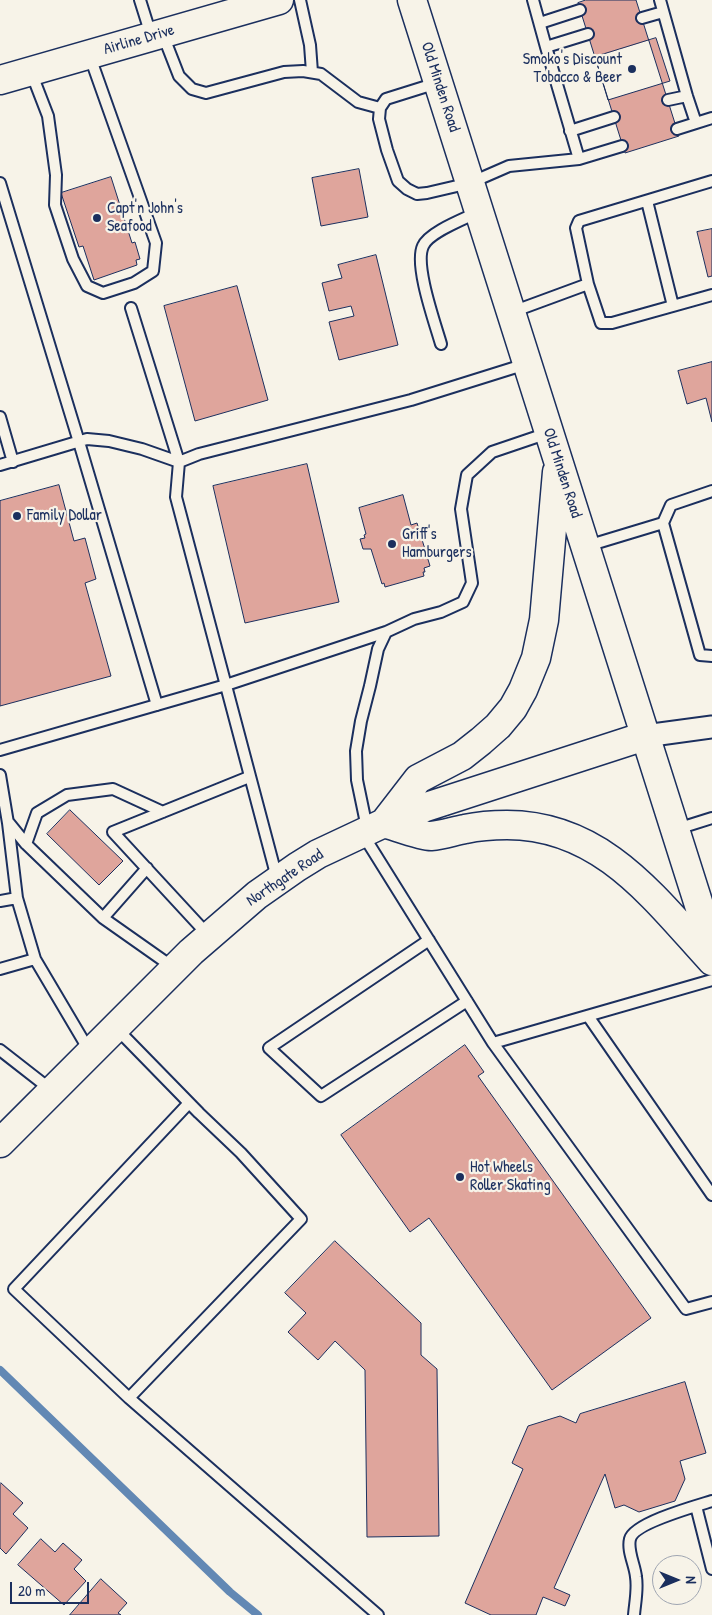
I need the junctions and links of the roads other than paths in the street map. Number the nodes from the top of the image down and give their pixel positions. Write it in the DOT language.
graph roads {
  1 [pos="140,0"];
  2 [pos="279,0"];
  3 [pos="300,0"];
  4 [pos="412,0"];
  5 [pos="534,0"];
  6 [pos="660,0"];
  7 [pos="580,10"];
  8 [pos="663,12"];
  9 [pos="642,18"];
  10 [pos="540,23"];
  11 [pos="588,34"];
  12 [pos="157,35"];
  13 [pos="546,47"];
  14 [pos="89,55"];
  15 [pos="30,71"];
  16 [pos="312,72"];
  17 [pos="0,80"];
  18 [pos="438,83"];
  19 [pos="686,96"];
  20 [pos="668,100"];
  21 [pos="380,108"];
  22 [pos="614,118"];
  23 [pos="712,118"];
  24 [pos="696,123"];
  25 [pos="676,129"];
  26 [pos="570,131"];
  27 [pos="622,146"];
  28 [pos="579,159"];
  29 [pos="712,181"];
  30 [pos="0,183"];
  31 [pos="470,183"];
  32 [pos="647,201"];
  33 [pos="479,212"];
  34 [pos="588,284"];
  35 [pos="712,295"];
  36 [pos="673,306"];
  37 [pos="131,308"];
  38 [pos="511,312"];
  39 [pos="441,344"];
  40 [pos="527,364"];
  41 [pos="0,417"];
  42 [pos="549,433"];
  43 [pos="79,442"];
  44 [pos="558,460"];
  45 [pos="13,462"];
  46 [pos="179,462"];
  47 [pos="0,465"];
  48 [pos="712,491"];
  49 [pos="663,523"];
  50 [pos="585,546"];
  51 [pos="386,632"];
  52 [pos="712,656"];
  53 [pos="226,685"];
  54 [pos="157,705"];
  55 [pos="712,727"];
  56 [pos="645,736"];
  57 [pos="0,750"];
  58 [pos="0,774"];
  59 [pos="249,777"];
  60 [pos="163,812"];
  61 [pos="712,818"];
  62 [pos="8,823"];
  63 [pos="371,829"];
  64 [pos="675,830"];
  65 [pos="26,844"];
  66 [pos="146,868"];
  67 [pos="277,880"];
  68 [pos="17,898"];
  69 [pos="0,901"];
  70 [pos="103,918"];
  71 [pos="210,937"];
  72 [pos="429,940"];
  73 [pos="712,946"];
  74 [pos="35,959"];
  75 [pos="712,961"];
  76 [pos="0,969"];
  77 [pos="174,969"];
  78 [pos="712,980"];
  79 [pos="467,1001"];
  80 [pos="588,1016"];
  81 [pos="115,1028"];
  82 [pos="493,1043"];
  83 [pos="0,1050"];
  84 [pos="91,1052"];
  85 [pos="52,1091"];
  86 [pos="189,1103"];
  87 [pos="0,1143"];
  88 [pos="712,1194"];
  89 [pos="712,1302"];
  90 [pos="129,1398"];
  91 [pos="712,1501"];
  92 [pos="696,1506"];
  93 [pos="712,1569"];
  94 [pos="378,1615"];
  95 [pos="634,1615"];
  1 -- 12 [label="lane"];
  2 -- 12 [label="main road, Airline Drive"];
  3 -- 16 [label="lane"];
  4 -- 18 [label="main road, Old Minden Road"];
  5 -- 10 [label="lane"];
  6 -- 8 [label="lane"];
  7 -- 10 [label="lane"];
  8 -- 9 [label="lane"];
  8 -- 19 [label="lane"];
  10 -- 13 [label="lane"];
  11 -- 13 [label="lane"];
  12 -- 14 [label="main road, Airline Drive"];
  12 -- 16 [label="lane"];
  13 -- 26 [label="lane"];
  14 -- 15 [label="main road, Airline Drive"];
  14 -- 15 [label="lane"];
  15 -- 17 [label="main road, Airline Drive"];
  16 -- 21 [label="lane"];
  18 -- 21 [label="lane"];
  18 -- 31 [label="main road, Old Minden Road"];
  19 -- 20 [label="lane"];
  19 -- 24 [label="lane"];
  21 -- 31 [label="lane"];
  22 -- 26 [label="lane"];
  23 -- 24 [label="lane"];
  24 -- 25 [label="lane"];
  26 -- 28 [label="lane"];
  27 -- 28 [label="lane"];
  28 -- 31 [label="lane"];
  29 -- 32 [label="lane"];
  30 -- 43 [label="lane"];
  31 -- 33 [label="main road, Old Minden Road"];
  32 -- 34 [label="lane"];
  32 -- 36 [label="lane"];
  33 -- 38 [label="main road, Old Minden Road"];
  33 -- 39 [label="lane"];
  34 -- 36 [label="lane"];
  34 -- 38 [label="lane"];
  35 -- 36 [label="lane"];
  37 -- 46 [label="lane"];
  38 -- 40 [label="main road, Old Minden Road"];
  40 -- 42 [label="main road, Old Minden Road"];
  40 -- 46 [label="lane"];
  41 -- 45 [label="lane"];
  42 -- 44 [label="main road, Old Minden Road"];
  42 -- 51 [label="lane"];
  43 -- 45 [label="lane"];
  43 -- 46 [label="lane"];
  43 -- 54 [label="lane"];
  44 -- 50 [label="main road, Old Minden Road"];
  44 -- 63 [label="main road"];
  45 -- 47 [label="lane"];
  46 -- 53 [label="lane"];
  48 -- 49 [label="lane"];
  49 -- 50 [label="lane"];
  49 -- 52 [label="lane"];
  50 -- 56 [label="main road, Old Minden Road"];
  51 -- 53 [label="lane"];
  51 -- 63 [label="lane"];
  53 -- 54 [label="lane"];
  53 -- 59 [label="lane"];
  54 -- 57 [label="lane"];
  55 -- 56 [label="street"];
  56 -- 63 [label="main road, Northgate Road"];
  56 -- 64 [label="main road, Old Minden Road"];
  58 -- 62 [label="lane"];
  59 -- 60 [label="lane"];
  59 -- 67 [label="lane"];
  60 -- 65 [label="lane"];
  60 -- 66 [label="lane"];
  61 -- 64 [label="lane"];
  62 -- 65 [label="lane"];
  62 -- 68 [label="lane"];
  63 -- 67 [label="main road, Northgate Road"];
  63 -- 72 [label="lane"];
  63 -- 75 [label="main road"];
  64 -- 73 [label="main road, Old Minden Road"];
  65 -- 70 [label="lane"];
  66 -- 70 [label="lane"];
  66 -- 71 [label="lane"];
  67 -- 71 [label="main road, Northgate Road"];
  68 -- 69 [label="lane"];
  68 -- 74 [label="lane"];
  70 -- 77 [label="lane"];
  71 -- 77 [label="main road, Northgate Road"];
  72 -- 79 [label="lane"];
  72 -- 79 [label="lane"];
  74 -- 76 [label="lane"];
  74 -- 84 [label="lane"];
  77 -- 81 [label="main road, Northgate Road"];
  78 -- 80 [label="lane"];
  79 -- 82 [label="lane"];
  80 -- 82 [label="lane"];
  80 -- 88 [label="lane"];
  81 -- 84 [label="main road, Northgate Road"];
  81 -- 86 [label="lane"];
  82 -- 89 [label="lane"];
  83 -- 85 [label="lane"];
  84 -- 85 [label="main road, Northgate Road"];
  85 -- 87 [label="main road, Northgate Road"];
  86 -- 90 [label="lane"];
  86 -- 90 [label="lane"];
  90 -- 94 [label="lane"];
  91 -- 92 [label="lane"];
  92 -- 93 [label="lane"];
  92 -- 95 [label="lane"];
}
